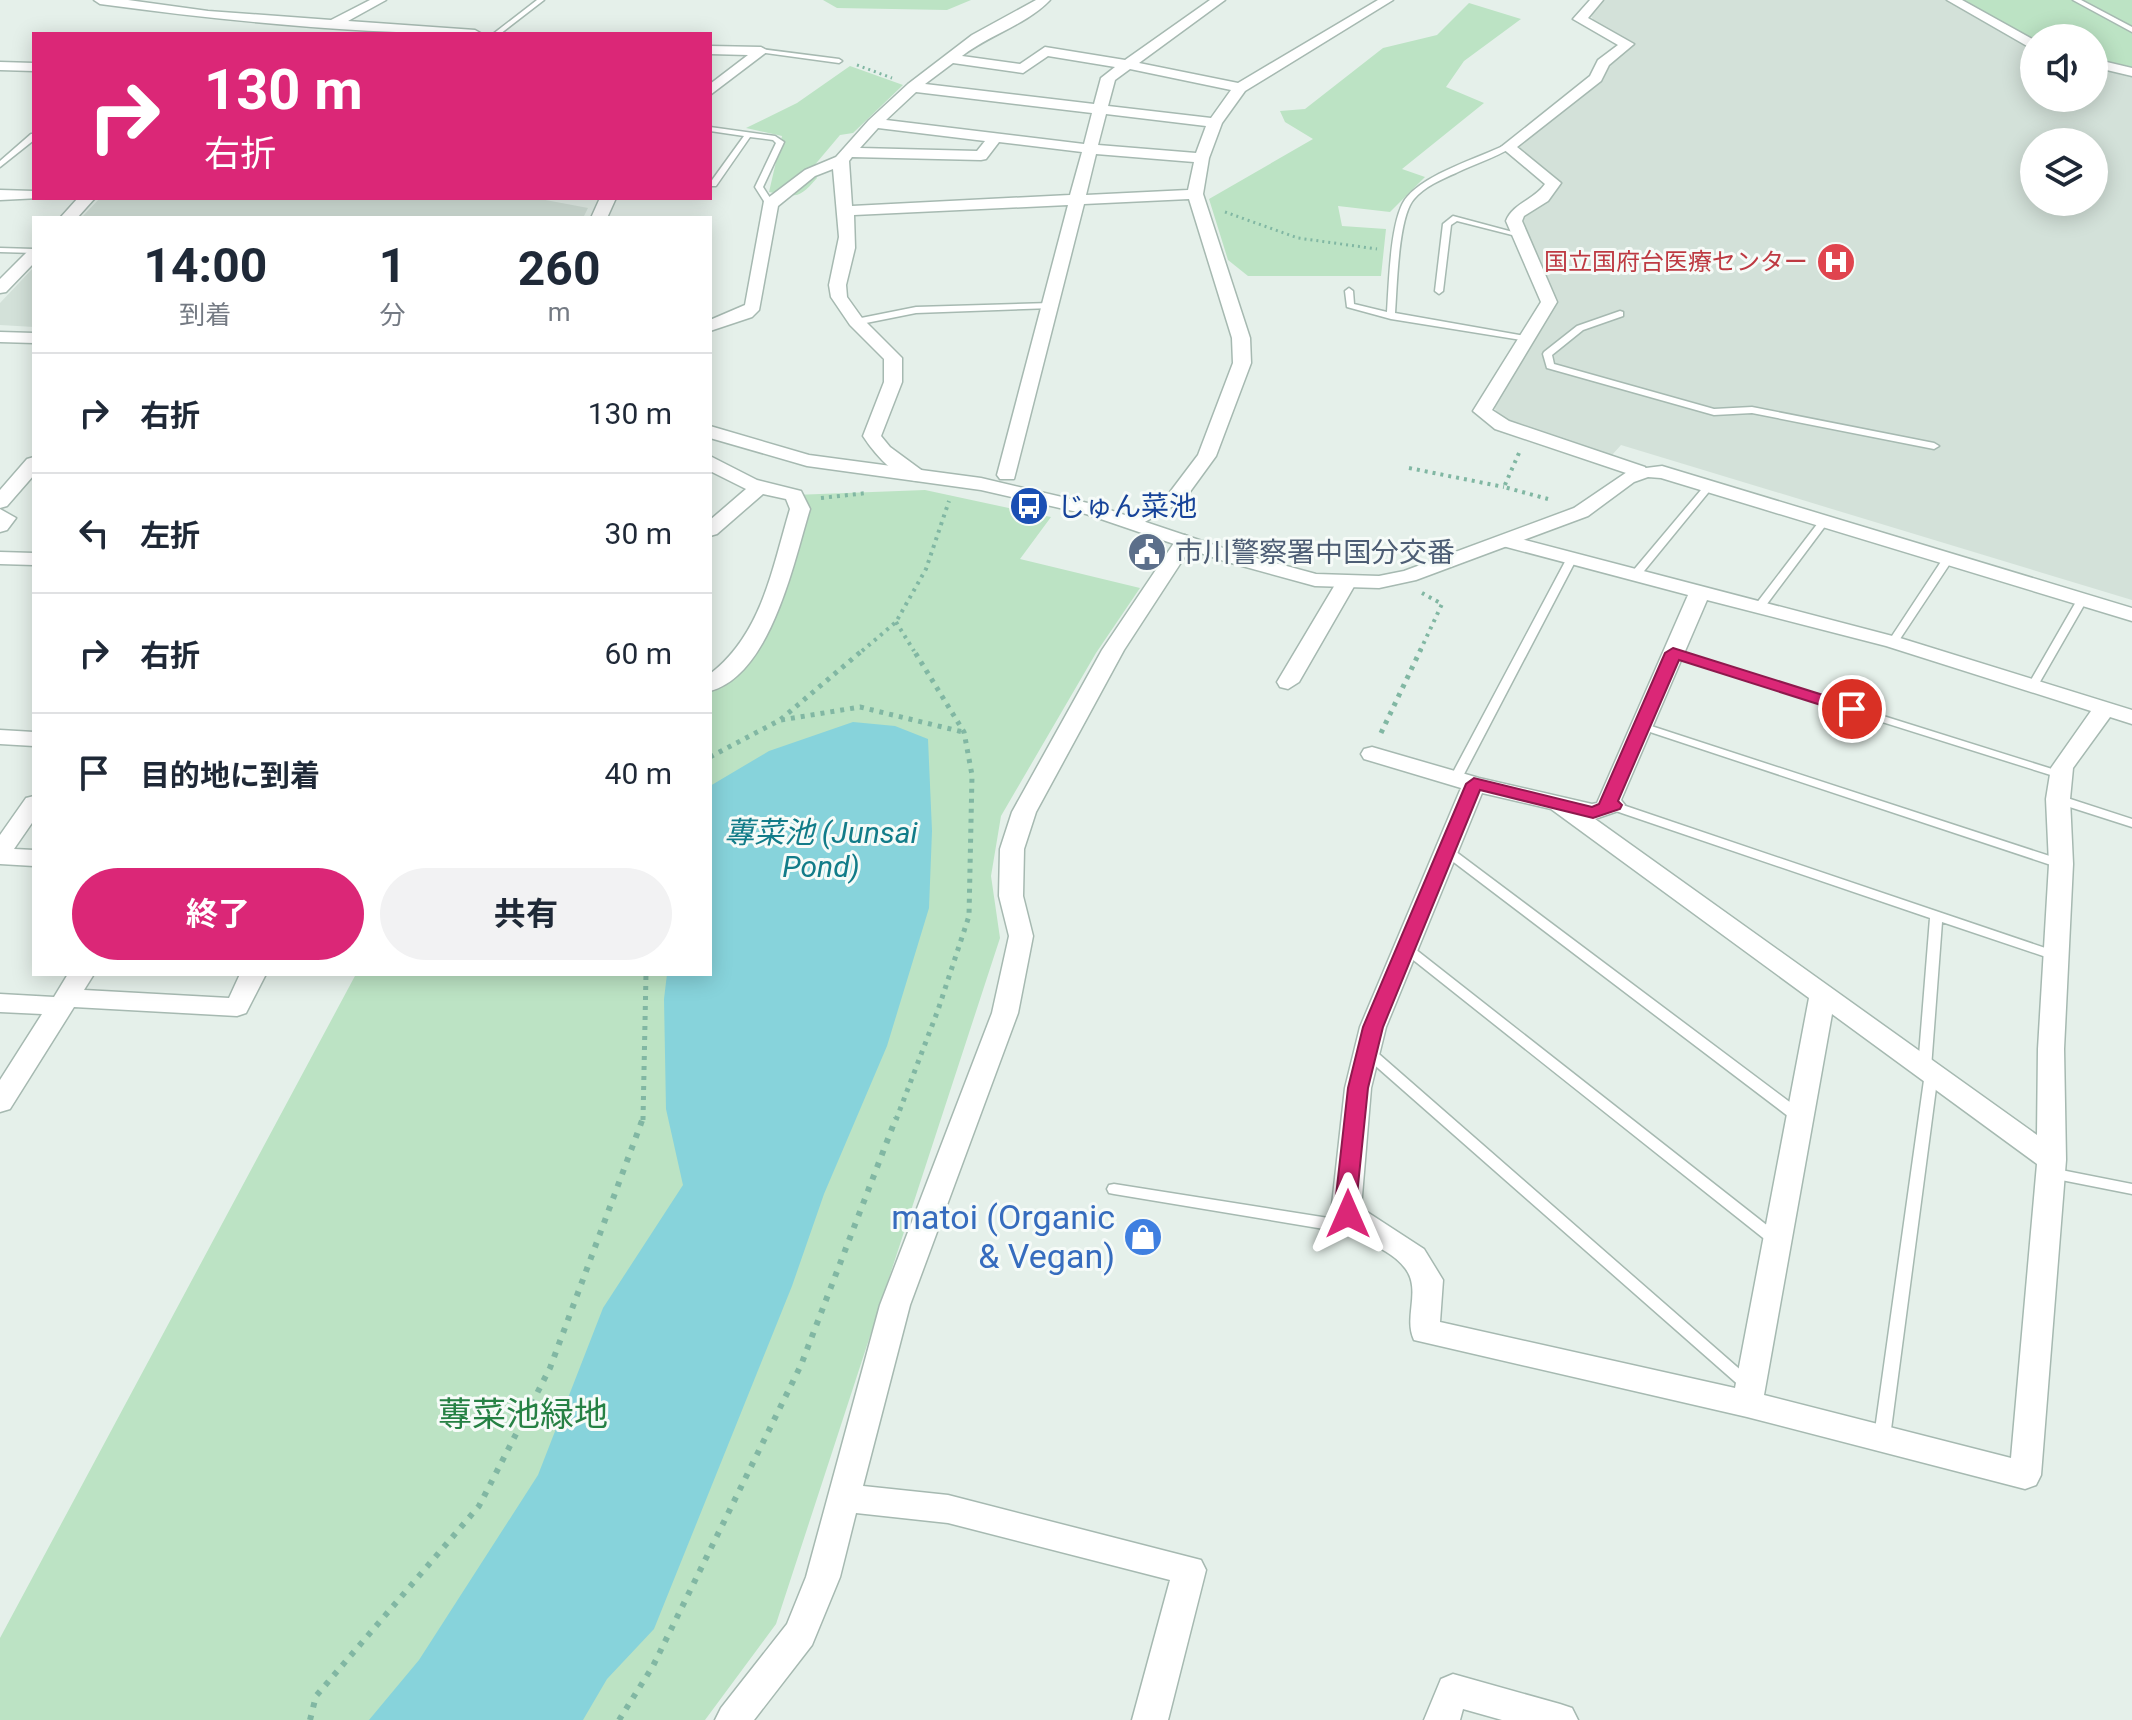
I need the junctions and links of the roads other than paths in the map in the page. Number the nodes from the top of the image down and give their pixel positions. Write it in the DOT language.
graph roads {
  1 [pos="100,0"];
  2 [pos="380,0"];
  3 [pos="541,0"];
  4 [pos="1044,0"];
  5 [pos="1219,0"];
  6 [pos="1387,0"];
  7 [pos="1597,0"];
  8 [pos="1953,0"];
  9 [pos="2076,0"];
  10 [pos="335,23"];
  11 [pos="2132,30"];
  12 [pos="317,32"];
  13 [pos="448,32"];
  14 [pos="499,32"];
  15 [pos="2020,38"];
  16 [pos="712,50"];
  17 [pos="761,51"];
  18 [pos="951,59"];
  19 [pos="839,61"];
  20 [pos="1125,64"];
  21 [pos="0,66"];
  22 [pos="2108,66"];
  23 [pos="32,67"];
  24 [pos="2132,72"];
  25 [pos="915,86"];
  26 [pos="1240,88"];
  27 [pos="712,89"];
  28 [pos="1101,108"];
  29 [pos="874,123"];
  30 [pos="1215,123"];
  31 [pos="712,129"];
  32 [pos="748,135"];
  33 [pos="995,137"];
  34 [pos="32,138"];
  35 [pos="1508,147"];
  36 [pos="1091,149"];
  37 [pos="844,156"];
  38 [pos="1202,158"];
  39 [pos="0,165"];
  40 [pos="713,184"];
  41 [pos="0,195"];
  42 [pos="32,196"];
  43 [pos="1077,198"];
  44 [pos="85,200"];
  45 [pos="1197,201"];
  46 [pos="770,204"];
  47 [pos="847,211"];
  48 [pos="70,216"];
  49 [pos="1520,235"];
  50 [pos="0,250"];
  51 [pos="32,252"];
  52 [pos="32,254"];
  53 [pos="0,288"];
  54 [pos="1349,291"];
  55 [pos="1439,291"];
  56 [pos="1050,306"];
  57 [pos="1620,314"];
  58 [pos="1391,316"];
  59 [pos="856,322"];
  60 [pos="712,325"];
  61 [pos="0,337"];
  62 [pos="32,338"];
  63 [pos="1525,339"];
  64 [pos="712,433"];
  65 [pos="1934,446"];
  66 [pos="712,464"];
  67 [pos="32,465"];
  68 [pos="1638,471"];
  69 [pos="1007,475"];
  70 [pos="910,476"];
  71 [pos="1709,486"];
  72 [pos="758,489"];
  73 [pos="0,502"];
  74 [pos="0,515"];
  75 [pos="1824,521"];
  76 [pos="1134,522"];
  77 [pos="0,526"];
  78 [pos="712,528"];
  79 [pos="1185,541"];
  80 [pos="1506,541"];
  81 [pos="0,558"];
  82 [pos="1572,558"];
  83 [pos="32,559"];
  84 [pos="1948,559"];
  85 [pos="1636,574"];
  86 [pos="1346,583"];
  87 [pos="1700,591"];
  88 [pos="2082,600"];
  89 [pos="1760,606"];
  90 [pos="2132,615"];
  91 [pos="1893,642"];
  92 [pos="1673,653"];
  93 [pos="712,682"];
  94 [pos="1288,682"];
  95 [pos="2032,687"];
  96 [pos="2105,708"];
  97 [pos="2132,717"];
  98 [pos="1642,726"];
  99 [pos="0,737"];
  100 [pos="32,739"];
  101 [pos="1372,754"];
  102 [pos="1465,781"];
  103 [pos="2060,787"];
  104 [pos="1611,804"];
  105 [pos="1560,805"];
  106 [pos="32,806"];
  107 [pos="2132,823"];
  108 [pos="1447,851"];
  109 [pos="0,854"];
  110 [pos="32,858"];
  111 [pos="2061,864"];
  112 [pos="1936,917"];
  113 [pos="1406,948"];
  114 [pos="2056,956"];
  115 [pos="80,976"];
  116 [pos="252,976"];
  117 [pos="1823,994"];
  118 [pos="64,1002"];
  119 [pos="0,1003"];
  120 [pos="1367,1051"];
  121 [pos="1928,1071"];
  122 [pos="0,1102"];
  123 [pos="1800,1118"];
  124 [pos="2052,1166"];
  125 [pos="1114,1189"];
  126 [pos="2132,1189"];
  127 [pos="1371,1230"];
  128 [pos="1777,1242"];
  129 [pos="1748,1395"];
  130 [pos="1882,1437"];
  131 [pos="844,1498"];
  132 [pos="733,1720"];
  133 [pos="1150,1720"];
  134 [pos="1442,1720"];
  135 [pos="1560,1720"];
  1 -- 10 [label="street"];
  2 -- 10 [label="street"];
  3 -- 14 [label="lane"];
  4 -- 18 [label="street"];
  5 -- 20 [label="street"];
  6 -- 26 [label="street"];
  7 -- 35 [label="street"];
  8 -- 15 [label="street"];
  9 -- 11 [label="lane"];
  10 -- 12 [label="street"];
  10 -- 13 [label="street"];
  16 -- 17 [label="street"];
  17 -- 19 [label="lane"];
  17 -- 27 [label="street"];
  18 -- 20 [label="street"];
  18 -- 25 [label="street"];
  20 -- 26 [label="street"];
  20 -- 28 [label="street"];
  21 -- 23 [label="street"];
  22 -- 24 [label="street"];
  25 -- 28 [label="street"];
  25 -- 29 [label="street"];
  26 -- 30 [label="street"];
  28 -- 30 [label="street"];
  28 -- 36 [label="street"];
  29 -- 33 [label="street"];
  29 -- 37 [label="street"];
  30 -- 38 [label="street"];
  31 -- 32 [label="lane"];
  32 -- 40 [label="lane"];
  32 -- 46 [label="lane"];
  33 -- 36 [label="street"];
  33 -- 37 [label="street"];
  34 -- 39 [label="lane"];
  35 -- 49 [label="street"];
  35 -- 58 [label="lane"];
  36 -- 38 [label="street"];
  36 -- 43 [label="street"];
  37 -- 46 [label="street"];
  37 -- 47 [label="street"];
  38 -- 45 [label="street"];
  41 -- 42 [label="street"];
  43 -- 45 [label="street"];
  43 -- 47 [label="street"];
  43 -- 56 [label="street"];
  44 -- 48 [label="street"];
  45 -- 76 [label="street"];
  46 -- 60 [label="street"];
  47 -- 59 [label="street"];
  49 -- 55 [label="lane"];
  49 -- 63 [label="street"];
  50 -- 51 [label="lane"];
  52 -- 53 [label="street"];
  54 -- 58 [label="lane"];
  56 -- 59 [label="lane"];
  56 -- 69 [label="street"];
  57 -- 65 [label="lane"];
  58 -- 63 [label="lane"];
  59 -- 70 [label="street"];
  61 -- 62 [label="street"];
  63 -- 68 [label="street"];
  64 -- 70 [label="street"];
  66 -- 72 [label="street"];
  67 -- 73 [label="street"];
  68 -- 71 [label="street"];
  68 -- 80 [label="street"];
  70 -- 76 [label="street"];
  71 -- 75 [label="street"];
  71 -- 85 [label="lane"];
  72 -- 78 [label="street"];
  72 -- 93 [label="street"];
  74 -- 77 [label="street"];
  75 -- 84 [label="street"];
  75 -- 89 [label="lane"];
  76 -- 79 [label="street"];
  79 -- 86 [label="street"];
  79 -- 131 [label="street"];
  80 -- 82 [label="street"];
  80 -- 86 [label="street"];
  81 -- 83 [label="street"];
  82 -- 85 [label="street"];
  82 -- 102 [label="lane"];
  84 -- 88 [label="street"];
  84 -- 91 [label="lane"];
  85 -- 87 [label="street"];
  86 -- 94 [label="street"];
  87 -- 89 [label="street"];
  87 -- 92 [label="street"];
  88 -- 90 [label="street"];
  88 -- 95 [label="lane"];
  89 -- 91 [label="street"];
  91 -- 95 [label="street"];
  92 -- 98 [label="street"];
  92 -- 103 [label="lane"];
  95 -- 96 [label="street"];
  96 -- 97 [label="street"];
  96 -- 103 [label="street"];
  98 -- 104 [label="street"];
  98 -- 111 [label="lane"];
  99 -- 100 [label="street"];
  101 -- 102 [label="street"];
  102 -- 105 [label="street"];
  102 -- 108 [label="street"];
  103 -- 107 [label="lane"];
  103 -- 111 [label="street"];
  104 -- 105 [label="street"];
  104 -- 112 [label="lane"];
  105 -- 117 [label="street"];
  106 -- 109 [label="street"];
  108 -- 113 [label="street"];
  108 -- 123 [label="lane"];
  109 -- 110 [label="street"];
  111 -- 114 [label="street"];
  112 -- 114 [label="lane"];
  112 -- 121 [label="lane"];
  113 -- 120 [label="street"];
  113 -- 128 [label="lane"];
  114 -- 124 [label="street"];
  115 -- 118 [label="street"];
  116 -- 118 [label="street"];
  117 -- 121 [label="street"];
  117 -- 123 [label="street"];
  118 -- 119 [label="street"];
  118 -- 122 [label="street"];
  120 -- 127 [label="street"];
  120 -- 129 [label="lane"];
  121 -- 124 [label="street"];
  121 -- 130 [label="lane"];
  123 -- 128 [label="street"];
  124 -- 126 [label="lane"];
  124 -- 130 [label="street"];
  125 -- 127 [label="lane"];
  127 -- 129 [label="street"];
  128 -- 129 [label="street"];
  129 -- 130 [label="street"];
  131 -- 132 [label="street"];
  131 -- 133 [label="street"];
  134 -- 135 [label="street"];
}
